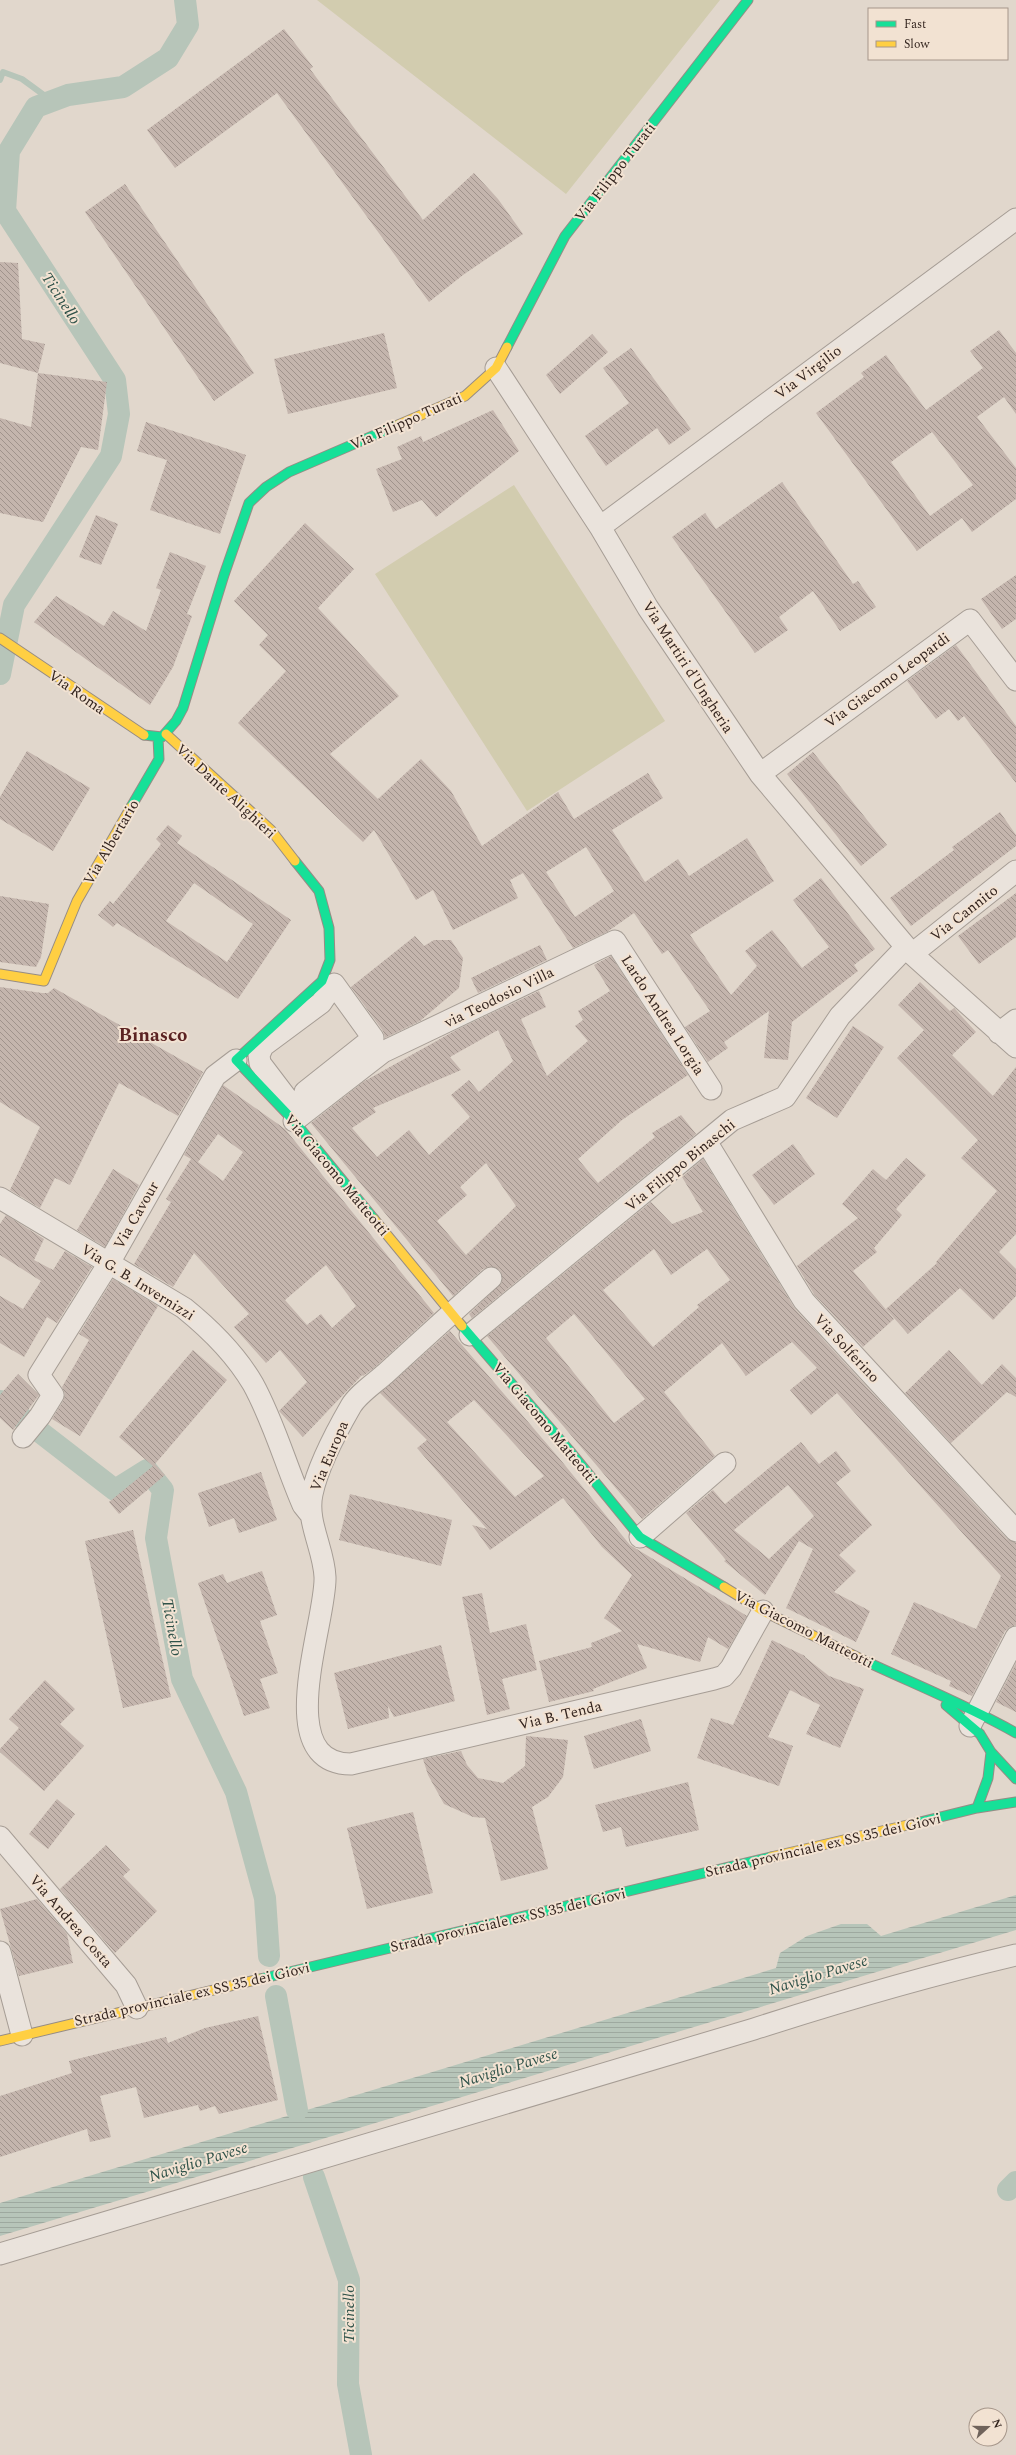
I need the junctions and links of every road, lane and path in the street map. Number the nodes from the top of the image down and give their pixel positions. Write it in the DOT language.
graph roads {
  1 [pos="748,0"];
  2 [pos="1016,219"];
  3 [pos="496,368"];
  4 [pos="600,527"];
  5 [pos="0,638"];
  6 [pos="1012,667"];
  7 [pos="162,736"];
  8 [pos="760,774"];
  9 [pos="1016,871"];
  10 [pos="615,941"];
  11 [pos="909,950"];
  12 [pos="0,974"];
  13 [pos="334,984"];
  14 [pos="1016,1020"];
  15 [pos="999,1033"];
  16 [pos="1016,1047"];
  17 [pos="236,1060"];
  18 [pos="711,1089"];
  19 [pos="294,1121"];
  20 [pos="707,1142"];
  21 [pos="0,1198"];
  22 [pos="109,1263"];
  23 [pos="491,1278"];
  24 [pos="451,1313"];
  25 [pos="470,1335"];
  26 [pos="23,1437"];
  27 [pos="284,1456"];
  28 [pos="326,1456"];
  29 [pos="725,1463"];
  30 [pos="312,1516"];
  31 [pos="1016,1531"];
  32 [pos="640,1537"];
  33 [pos="763,1611"];
  34 [pos="1016,1637"];
  35 [pos="930,1692"];
  36 [pos="974,1719"];
  37 [pos="1016,1733"];
  38 [pos="991,1752"];
  39 [pos="323,1757"];
  40 [pos="1016,1779"];
  41 [pos="1016,1802"];
  42 [pos="977,1808"];
  43 [pos="0,1837"];
  44 [pos="0,1952"];
  45 [pos="1016,1955"];
  46 [pos="137,2008"];
  47 [pos="22,2036"];
  48 [pos="0,2041"];
  49 [pos="0,2254"];
  1 -- 3 [label="street, Via Filippo Turati"];
  2 -- 4 [label="street, Via Virgilio"];
  3 -- 4 [label="street, Via Martiri d'Ungheria"];
  3 -- 7 [label="street, Via Filippo Turati"];
  4 -- 8 [label="street, Via Martiri d'Ungheria"];
  5 -- 7 [label="street, Via Roma"];
  6 -- 8 [label="street, Via Giacomo Leopardi"];
  7 -- 12 [label="street, Via Albertario"];
  7 -- 17 [label="street, Via Dante Alighieri"];
  8 -- 11 [label="street, Via Martiri d'Ungheria"];
  9 -- 11 [label="street, Via Cannito"];
  10 -- 18 [label="street, Lardo Andrea Lorgia"];
  10 -- 19 [label="street, via Teodosio Villa"];
  11 -- 15 [label="street, Via Martiri d'Ungheria"];
  11 -- 20 [label="street, Via Filippo Binaschi"];
  13 -- 13 [label="street"];
  14 -- 15 [label="street"];
  15 -- 16 [label="street, Via Martiri d'Ungheria"];
  17 -- 19 [label="street, Via Giacomo Matteotti"];
  17 -- 22 [label="street, Via Cavour"];
  19 -- 24 [label="street, Via Giacomo Matteotti"];
  20 -- 25 [label="street, Via Filippo Binaschi"];
  20 -- 31 [label="street, Via Solferino"];
  21 -- 22 [label="street, Via G. B. Invernizzi"];
  22 -- 26 [label="street, Via Cavour"];
  22 -- 27 [label="street, Via G. B. Invernizzi"];
  23 -- 24 [label="street, Via Europa"];
  24 -- 25 [label="street, Via Giacomo Matteotti"];
  24 -- 28 [label="street, Via Europa"];
  25 -- 32 [label="street, Via Giacomo Matteotti"];
  27 -- 28 [label="street"];
  27 -- 30 [label="street, Via G. B. Invernizzi"];
  28 -- 30 [label="street, Via Europa"];
  29 -- 32 [label="street"];
  30 -- 39 [label="street, Via Europa"];
  32 -- 33 [label="street, Via Giacomo Matteotti"];
  33 -- 35 [label="street, Via Giacomo Matteotti"];
  33 -- 39 [label="street, Via B. Tenda"];
  34 -- 36 [label="street"];
  35 -- 36 [label="street, Via Giacomo Matteotti"];
  35 -- 36 [label="street, Via Giacomo Matteotti"];
  36 -- 37 [label="street, Via Giacomo Matteotti"];
  36 -- 38 [label="street, Via Giacomo Matteotti"];
  38 -- 40 [label="street, Via Giacomo Matteotti"];
  38 -- 42 [label="street"];
  41 -- 42 [label="street, Strada provinciale ex SS 35 dei Giovi"];
  42 -- 46 [label="street, Strada provinciale ex SS 35 dei Giovi"];
  43 -- 46 [label="street, Via Andrea Costa"];
  44 -- 47 [label="street"];
  45 -- 49 [label="street"];
  46 -- 47 [label="street, Strada provinciale ex SS 35 dei Giovi"];
  47 -- 48 [label="street, Strada provinciale ex SS 35 dei Giovi"];
}
